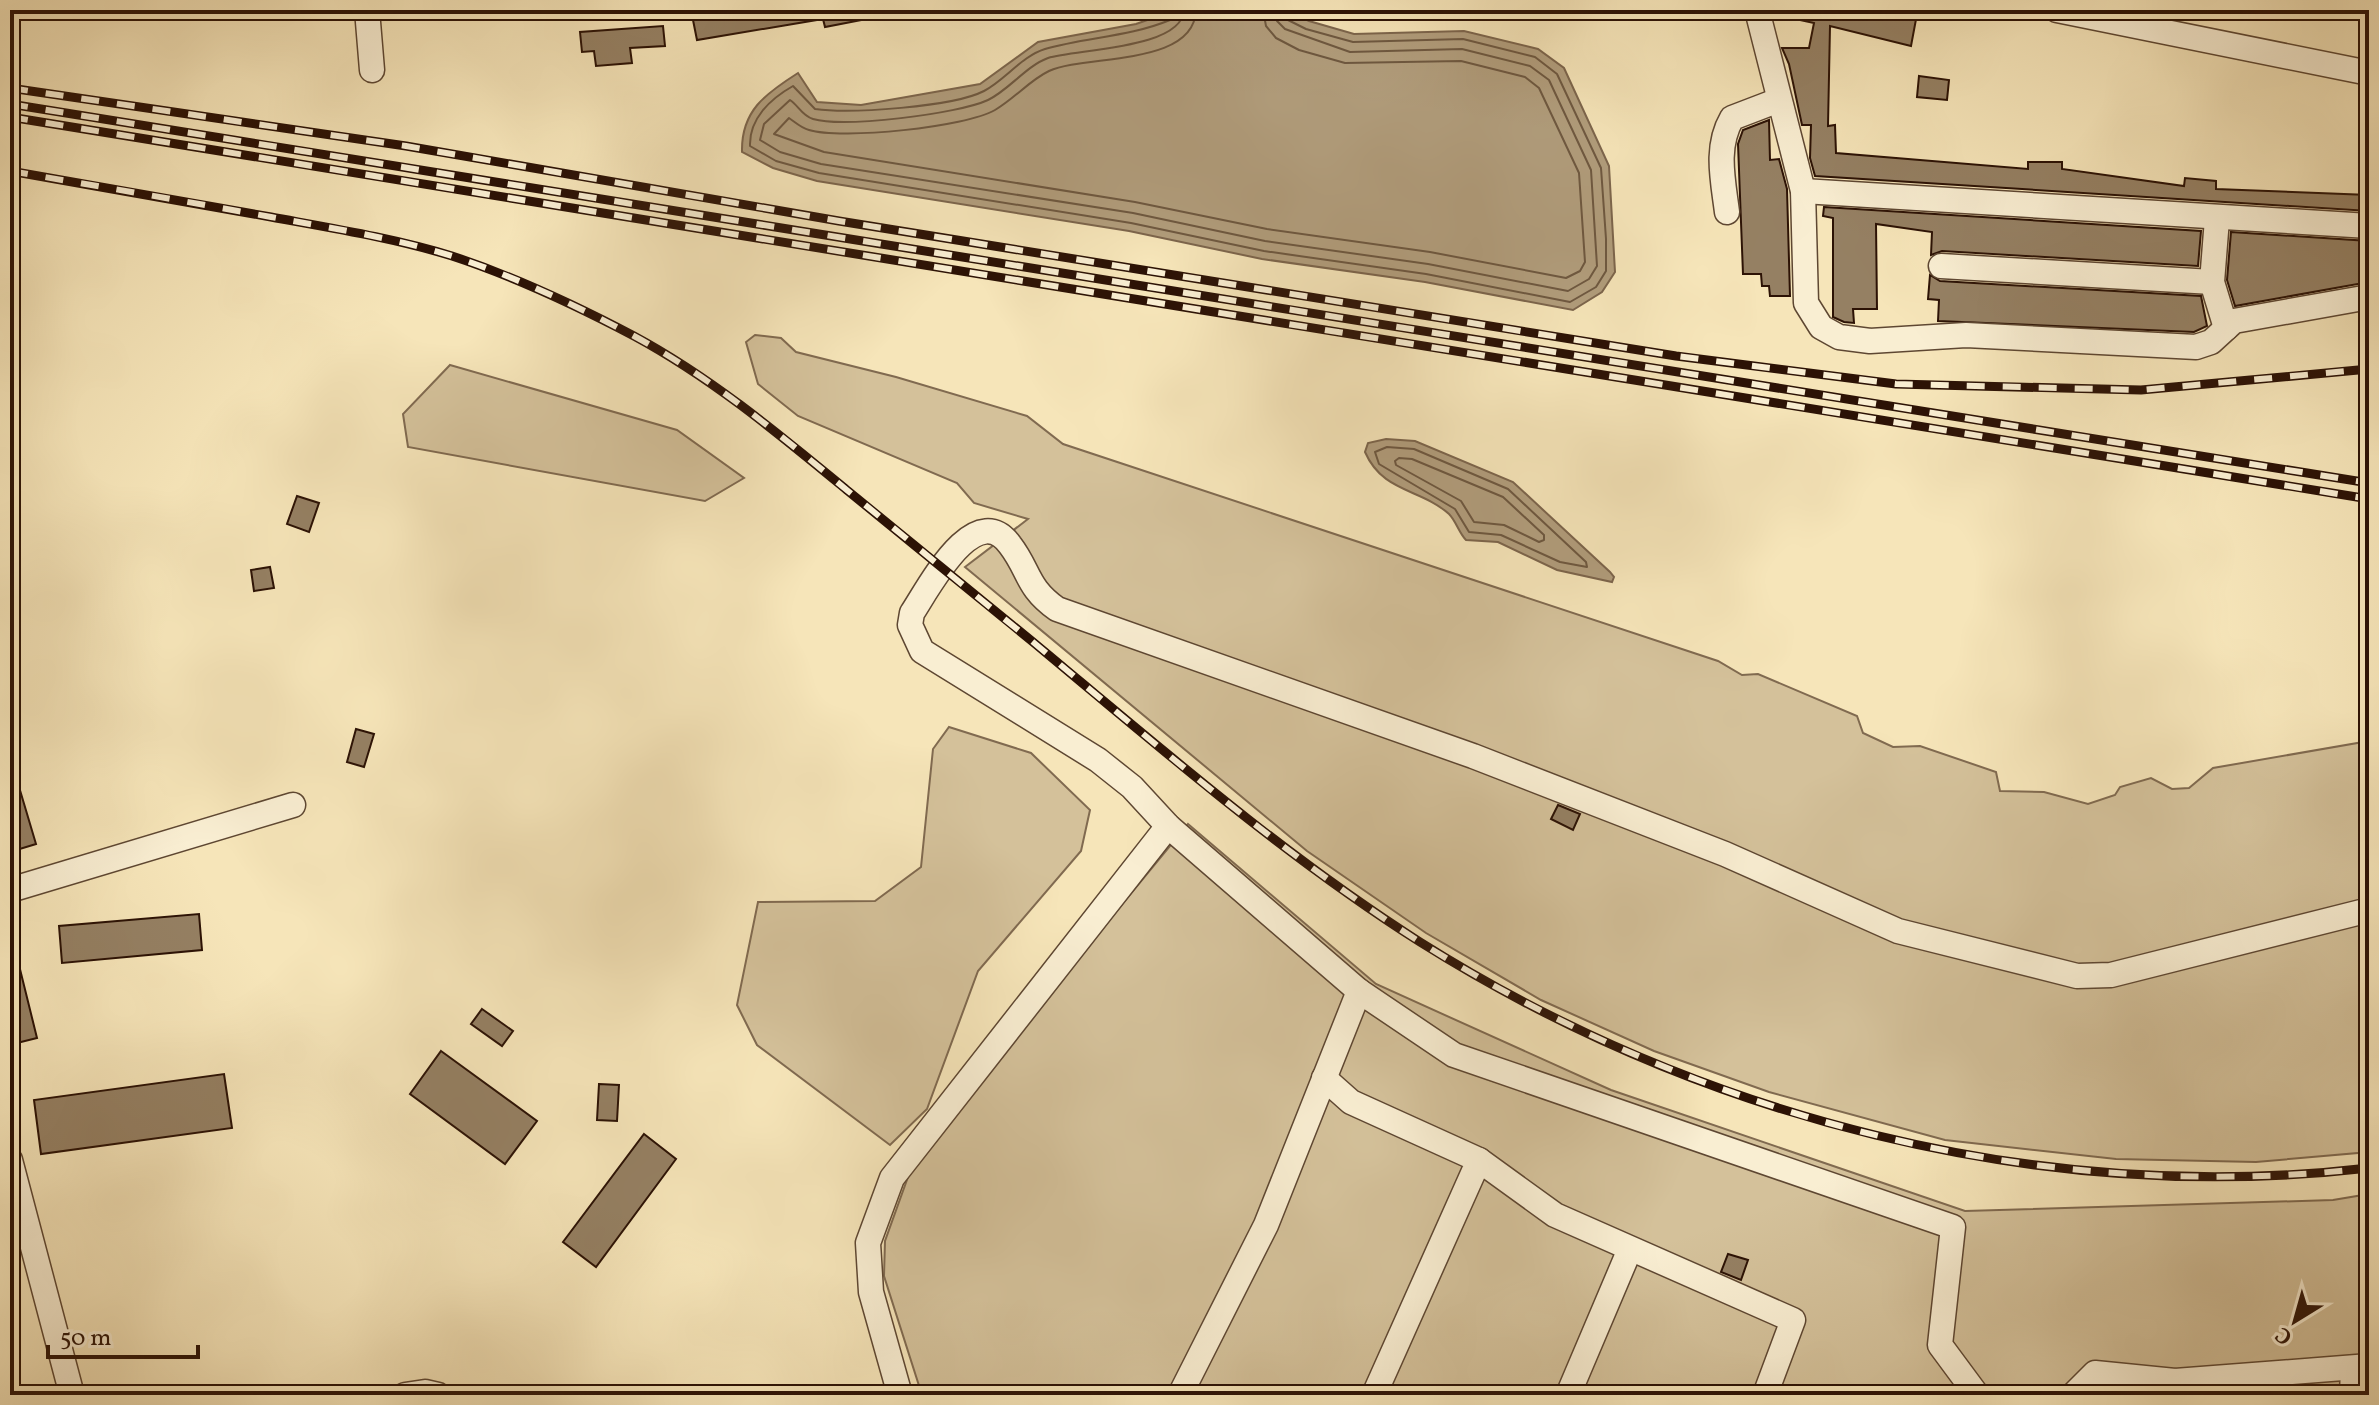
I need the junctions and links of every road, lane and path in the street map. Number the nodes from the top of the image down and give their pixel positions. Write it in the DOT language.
graph roads {
  1 [pos="367,10"];
  2 [pos="1757,10"];
  3 [pos="2057,10"];
  4 [pos="372,70"];
  5 [pos="2369,73"];
  6 [pos="1779,100"];
  7 [pos="1803,191"];
  8 [pos="1727,212"];
  9 [pos="2217,219"];
  10 [pos="2369,226"];
  11 [pos="1941,266"];
  12 [pos="2212,282"];
  13 [pos="2369,297"];
  14 [pos="2226,328"];
  15 [pos="293,805"];
  16 [pos="1168,826"];
  17 [pos="10,890"];
  18 [pos="2369,910"];
  19 [pos="1359,991"];
  20 [pos="1324,1078"];
  21 [pos="10,1160"];
  22 [pos="1479,1160"];
  23 [pos="1630,1249"];
  24 [pos="2361,1367"];
  25 [pos="72,1395"];
  26 [pos="405,1395"];
  27 [pos="438,1395"];
  28 [pos="900,1395"];
  29 [pos="1180,1395"];
  30 [pos="1374,1395"];
  31 [pos="1568,1395"];
  32 [pos="1765,1395"];
  33 [pos="1977,1395"];
  34 [pos="2073,1395"];
  35 [pos="2352,1395"];
  1 -- 4 [label="street"];
  2 -- 6 [label="street"];
  3 -- 5 [label="street"];
  6 -- 7 [label="street"];
  6 -- 8 [label="street"];
  7 -- 9 [label="street"];
  7 -- 14 [label="street"];
  9 -- 10 [label="street"];
  9 -- 12 [label="street"];
  11 -- 12 [label="street"];
  12 -- 14 [label="street"];
  13 -- 14 [label="street"];
  15 -- 17 [label="street"];
  16 -- 18 [label="street"];
  16 -- 19 [label="street"];
  16 -- 28 [label="street"];
  19 -- 20 [label="street"];
  19 -- 33 [label="street"];
  20 -- 22 [label="street"];
  20 -- 29 [label="street"];
  21 -- 25 [label="street"];
  22 -- 23 [label="street"];
  22 -- 30 [label="street"];
  23 -- 31 [label="street"];
  23 -- 32 [label="street"];
  24 -- 34 [label="street"];
  24 -- 35 [label="street"];
  26 -- 27 [label="street"];
}
